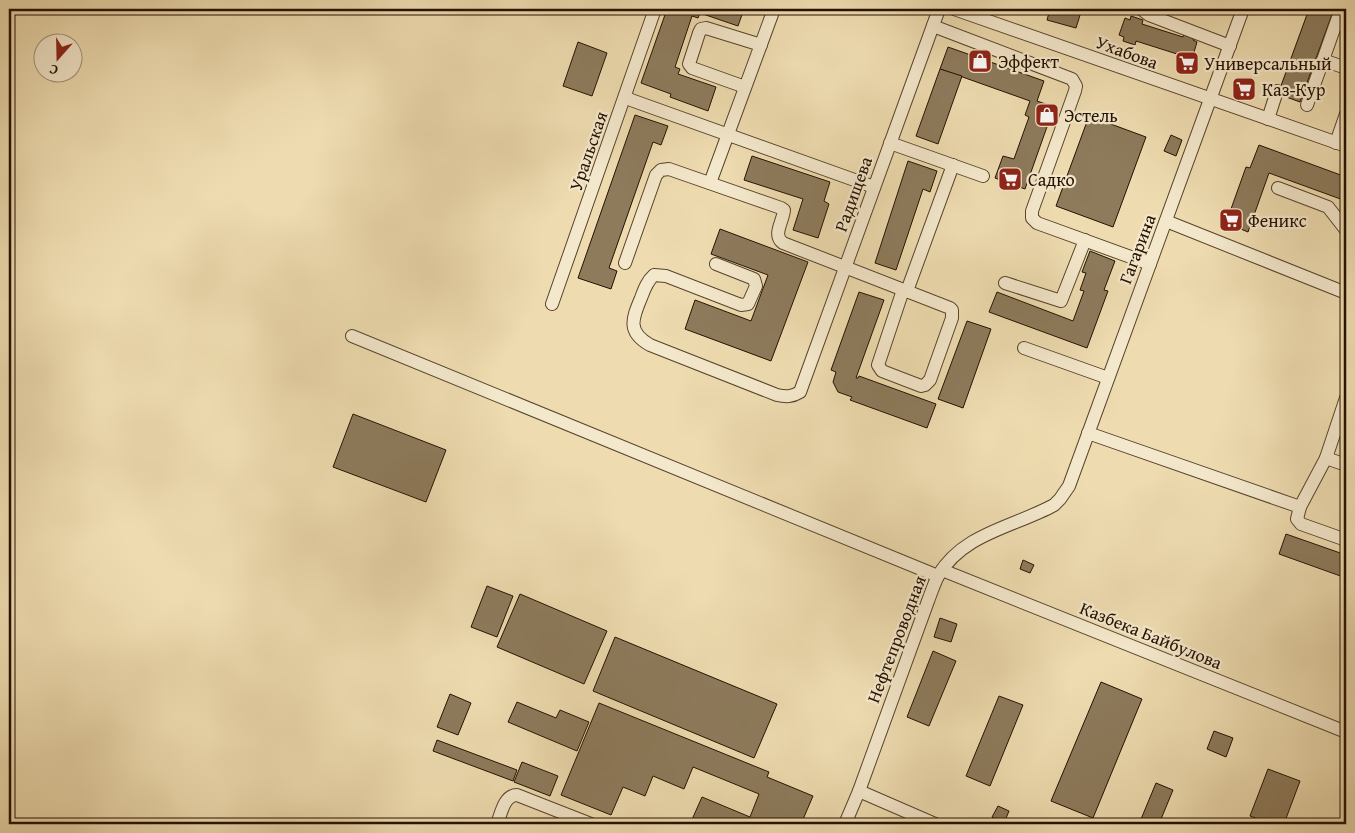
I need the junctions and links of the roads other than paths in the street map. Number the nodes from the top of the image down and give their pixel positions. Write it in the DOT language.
graph roads {
  1 [pos="655,9"];
  2 [pos="774,9"];
  3 [pos="939,9"];
  4 [pos="954,9"];
  5 [pos="1141,9"];
  6 [pos="1243,9"];
  7 [pos="1341,9"];
  8 [pos="933,26"];
  9 [pos="761,45"];
  10 [pos="1230,46"];
  11 [pos="1323,60"];
  12 [pos="1346,68"];
  13 [pos="745,87"];
  14 [pos="1277,91"];
  15 [pos="625,96"];
  16 [pos="1210,100"];
  17 [pos="1307,105"];
  18 [pos="1346,114"];
  19 [pos="1268,119"];
  20 [pos="727,135"];
  21 [pos="890,143"];
  22 [pos="1341,144"];
  23 [pos="952,165"];
  24 [pos="983,176"];
  25 [pos="710,182"];
  26 [pos="874,187"];
  27 [pos="1278,188"];
  28 [pos="1166,221"];
  29 [pos="1346,230"];
  30 [pos="1085,240"];
  31 [pos="625,263"];
  32 [pos="716,264"];
  33 [pos="1150,264"];
  34 [pos="845,267"];
  35 [pos="1005,283"];
  36 [pos="905,291"];
  37 [pos="1346,293"];
  38 [pos="552,304"];
  39 [pos="352,336"];
  40 [pos="1024,348"];
  41 [pos="1108,378"];
  42 [pos="1346,398"];
  43 [pos="1088,433"];
  44 [pos="1326,458"];
  45 [pos="1346,465"];
  46 [pos="1060,499"];
  47 [pos="1300,507"];
  48 [pos="1346,540"];
  49 [pos="940,573"];
  50 [pos="1346,732"];
  51 [pos="859,791"];
  52 [pos="568,820"];
  53 [pos="496,824"];
  54 [pos="591,824"];
  55 [pos="845,824"];
  56 [pos="935,824"];
  1 -- 15 [label="street, Уральская"];
  2 -- 9 [label="street"];
  3 -- 8 [label="street, Радищева"];
  4 -- 16 [label="street, Ухабова"];
  5 -- 10 [label="street"];
  6 -- 10 [label="street, Гагарина"];
  7 -- 11 [label="street"];
  8 -- 21 [label="street, Радищева"];
  8 -- 30 [label="street"];
  9 -- 13 [label="street"];
  9 -- 13 [label="street"];
  10 -- 16 [label="street, Гагарина"];
  11 -- 12 [label="street"];
  11 -- 17 [label="street"];
  13 -- 20 [label="street"];
  14 -- 19 [label="street"];
  15 -- 20 [label="street"];
  15 -- 38 [label="street, Уральская"];
  16 -- 19 [label="street, Ухабова"];
  16 -- 28 [label="street, Гагарина"];
  18 -- 22 [label="street"];
  19 -- 22 [label="street, Ухабова"];
  20 -- 25 [label="street"];
  20 -- 26 [label="street"];
  21 -- 23 [label="street"];
  21 -- 26 [label="street, Радищева"];
  23 -- 24 [label="street"];
  23 -- 36 [label="street"];
  25 -- 31 [label="street"];
  25 -- 34 [label="street"];
  26 -- 34 [label="street, Радищева"];
  27 -- 29 [label="street"];
  28 -- 33 [label="street, Гагарина"];
  28 -- 37 [label="street"];
  30 -- 33 [label="street"];
  30 -- 35 [label="street"];
  32 -- 34 [label="street, Радищева"];
  33 -- 41 [label="street, Гагарина"];
  34 -- 36 [label="street"];
  36 -- 36 [label="street"];
  39 -- 49 [label="street, Казбека Байбулова"];
  40 -- 41 [label="street"];
  41 -- 43 [label="street, Гагарина"];
  42 -- 44 [label="street"];
  43 -- 46 [label="street, Гагарина"];
  43 -- 47 [label="street"];
  44 -- 45 [label="street"];
  44 -- 47 [label="street"];
  46 -- 49 [label="street, Нефтепроводная"];
  47 -- 48 [label="street"];
  49 -- 50 [label="street, Казбека Байбулова"];
  49 -- 51 [label="street, Нефтепроводная"];
  51 -- 55 [label="street, Нефтепроводная"];
  51 -- 56 [label="street"];
  52 -- 53 [label="street"];
  52 -- 54 [label="street"];
}
